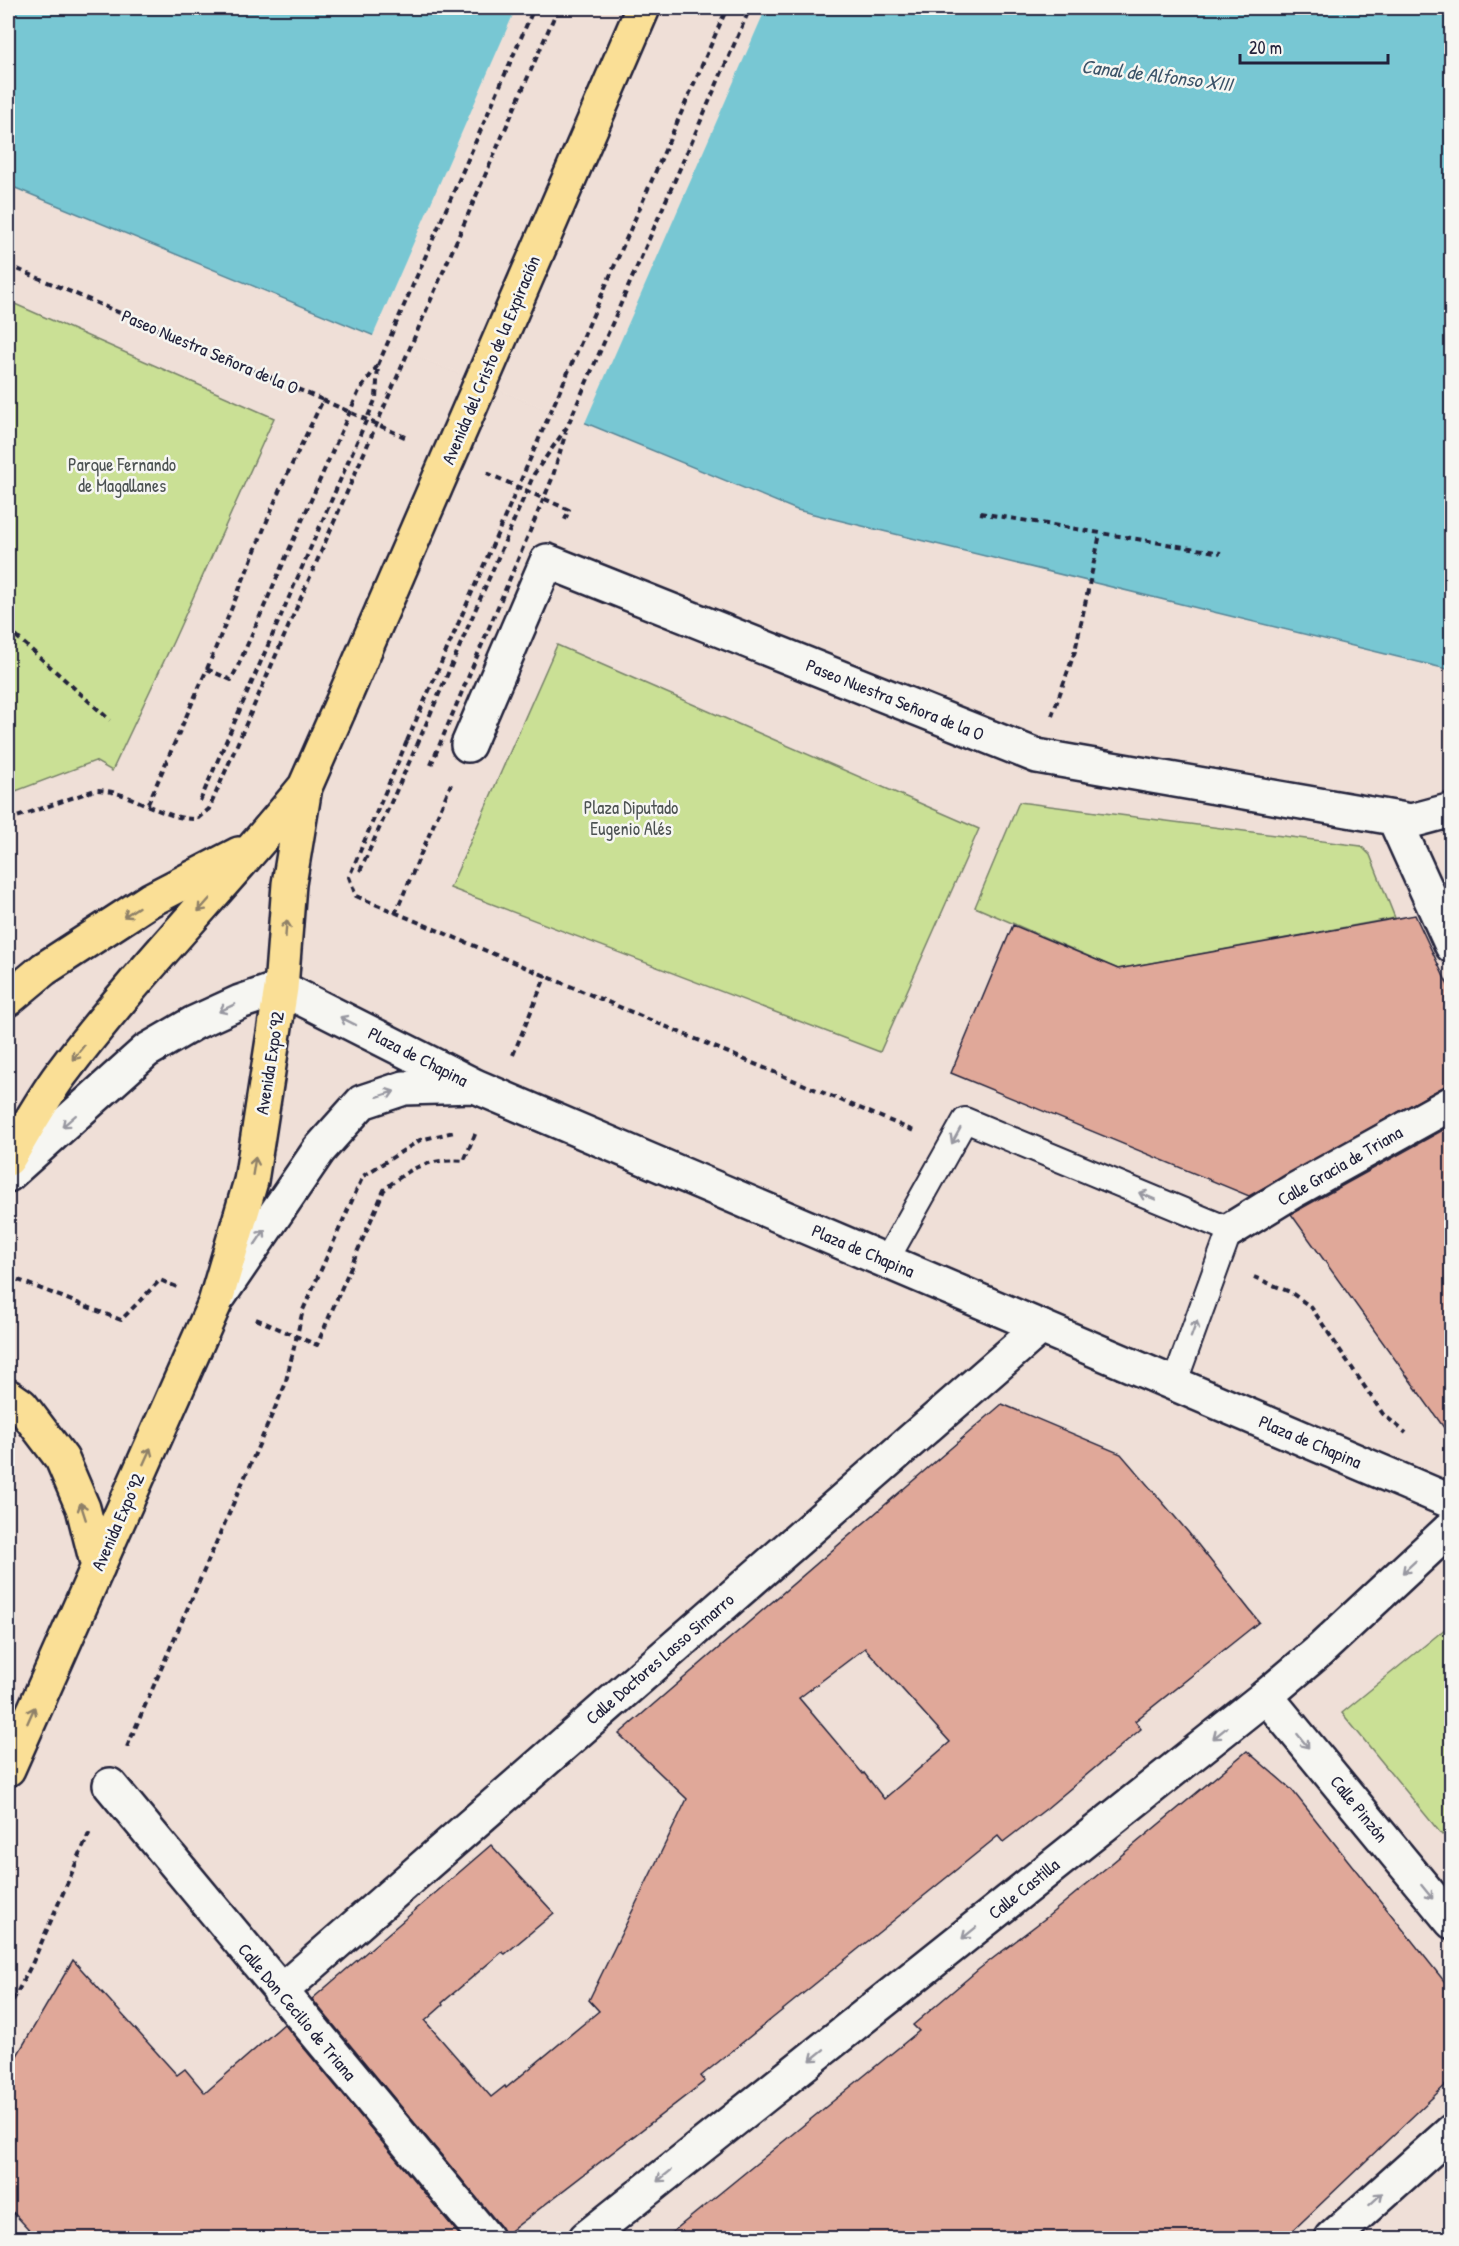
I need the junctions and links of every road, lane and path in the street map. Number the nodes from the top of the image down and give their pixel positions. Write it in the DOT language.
graph roads {
  1 [pos="534,8"];
  2 [pos="558,8"];
  3 [pos="644,8"];
  4 [pos="727,8"];
  5 [pos="750,8"];
  6 [pos="8,265"];
  7 [pos="378,365"];
  8 [pos="567,427"];
  9 [pos="980,513"];
  10 [pos="1100,534"];
  11 [pos="1221,553"];
  12 [pos="8,629"];
  13 [pos="207,669"];
  14 [pos="110,720"];
  15 [pos="468,745"];
  16 [pos="1037,756"];
  17 [pos="431,765"];
  18 [pos="305,787"];
  19 [pos="200,801"];
  20 [pos="147,806"];
  21 [pos="1452,810"];
  22 [pos="1394,818"];
  23 [pos="8,820"];
  24 [pos="257,845"];
  25 [pos="360,871"];
  26 [pos="395,914"];
  27 [pos="1452,946"];
  28 [pos="546,975"];
  29 [pos="281,988"];
  30 [pos="8,999"];
  31 [pos="514,1052"];
  32 [pos="475,1086"];
  33 [pos="1452,1103"];
  34 [pos="456,1132"];
  35 [pos="923,1135"];
  36 [pos="473,1139"];
  37 [pos="8,1159"];
  38 [pos="8,1175"];
  39 [pos="1230,1230"];
  40 [pos="886,1261"];
  41 [pos="8,1276"];
  42 [pos="160,1280"];
  43 [pos="215,1303"];
  44 [pos="266,1323"];
  45 [pos="1041,1327"];
  46 [pos="297,1336"];
  47 [pos="1174,1384"];
  48 [pos="8,1396"];
  49 [pos="1452,1502"];
  50 [pos="1452,1527"];
  51 [pos="98,1567"];
  52 [pos="1266,1696"];
  53 [pos="8,1768"];
  54 [pos="110,1785"];
  55 [pos="1452,1922"];
  56 [pos="279,1992"];
  57 [pos="8,2010"];
  58 [pos="1452,2131"];
  59 [pos="486,2238"];
  60 [pos="586,2238"];
  61 [pos="1332,2238"];
  1 -- 7 [label="path, bridge"];
  2 -- 20 [label="path, bridge"];
  3 -- 18 [label="main road, Avenida del Cristo de la Expiración, bridge"];
  4 -- 26 [label="path, bridge"];
  5 -- 8 [label="path, bridge"];
  6 -- 13 [label="path, Paseo Nuestra Señora de la O"];
  7 -- 13 [label="path, bridge"];
  7 -- 19 [label="path, bridge"];
  8 -- 17 [label="path, bridge"];
  8 -- 25 [label="path, bridge"];
  9 -- 10 [label="path"];
  10 -- 11 [label="path"];
  10 -- 16 [label="path"];
  12 -- 14 [label="path"];
  13 -- 20 [label="path"];
  15 -- 16 [label="street, Paseo Nuestra Señora de la O"];
  15 -- 26 [label="path"];
  16 -- 22 [label="street, Paseo Nuestra Señora de la O"];
  18 -- 24 [label="main road"];
  29 -- 18 [label="main road, Avenida Expo´92, one-way"];
  20 -- 23 [label="path"];
  21 -- 22 [label="street, Paseo Nuestra Señora de la O"];
  22 -- 27 [label="street"];
  24 -- 30 [label="main road, one-way"];
  24 -- 37 [label="main road, one-way"];
  26 -- 28 [label="path"];
  28 -- 31 [label="path"];
  28 -- 35 [label="path"];
  32 -- 29 [label="street, Plaza de Chapina, one-way"];
  29 -- 38 [label="street, one-way"];
  43 -- 29 [label="main road, Avenida Expo´92, one-way"];
  32 -- 40 [label="street, Plaza de Chapina"];
  43 -- 32 [label="street, one-way"];
  33 -- 39 [label="street, Calle Gracia de Triana"];
  34 -- 46 [label="path"];
  36 -- 46 [label="path"];
  39 -- 40 [label="lane, one-way"];
  47 -- 39 [label="lane, one-way"];
  40 -- 45 [label="street, Plaza de Chapina"];
  41 -- 42 [label="path"];
  51 -- 43 [label="main road, Avenida Expo´92, one-way"];
  44 -- 46 [label="path"];
  45 -- 47 [label="street, Plaza de Chapina"];
  45 -- 56 [label="street, Calle Doctores Lasso Simarro"];
  46 -- 54 [label="path"];
  47 -- 49 [label="street, Plaza de Chapina"];
  51 -- 48 [label="main road, one-way"];
  50 -- 52 [label="street, Calle Castilla, one-way"];
  53 -- 51 [label="main road, Avenida Expo´92, one-way"];
  52 -- 55 [label="street, Calle Pinzón, one-way"];
  52 -- 60 [label="street, Calle Castilla, one-way"];
  54 -- 56 [label="street, Calle Don Cecilio de Triana"];
  54 -- 57 [label="path"];
  56 -- 59 [label="street, Calle Don Cecilio de Triana"];
  61 -- 58 [label="street, one-way"];
}
